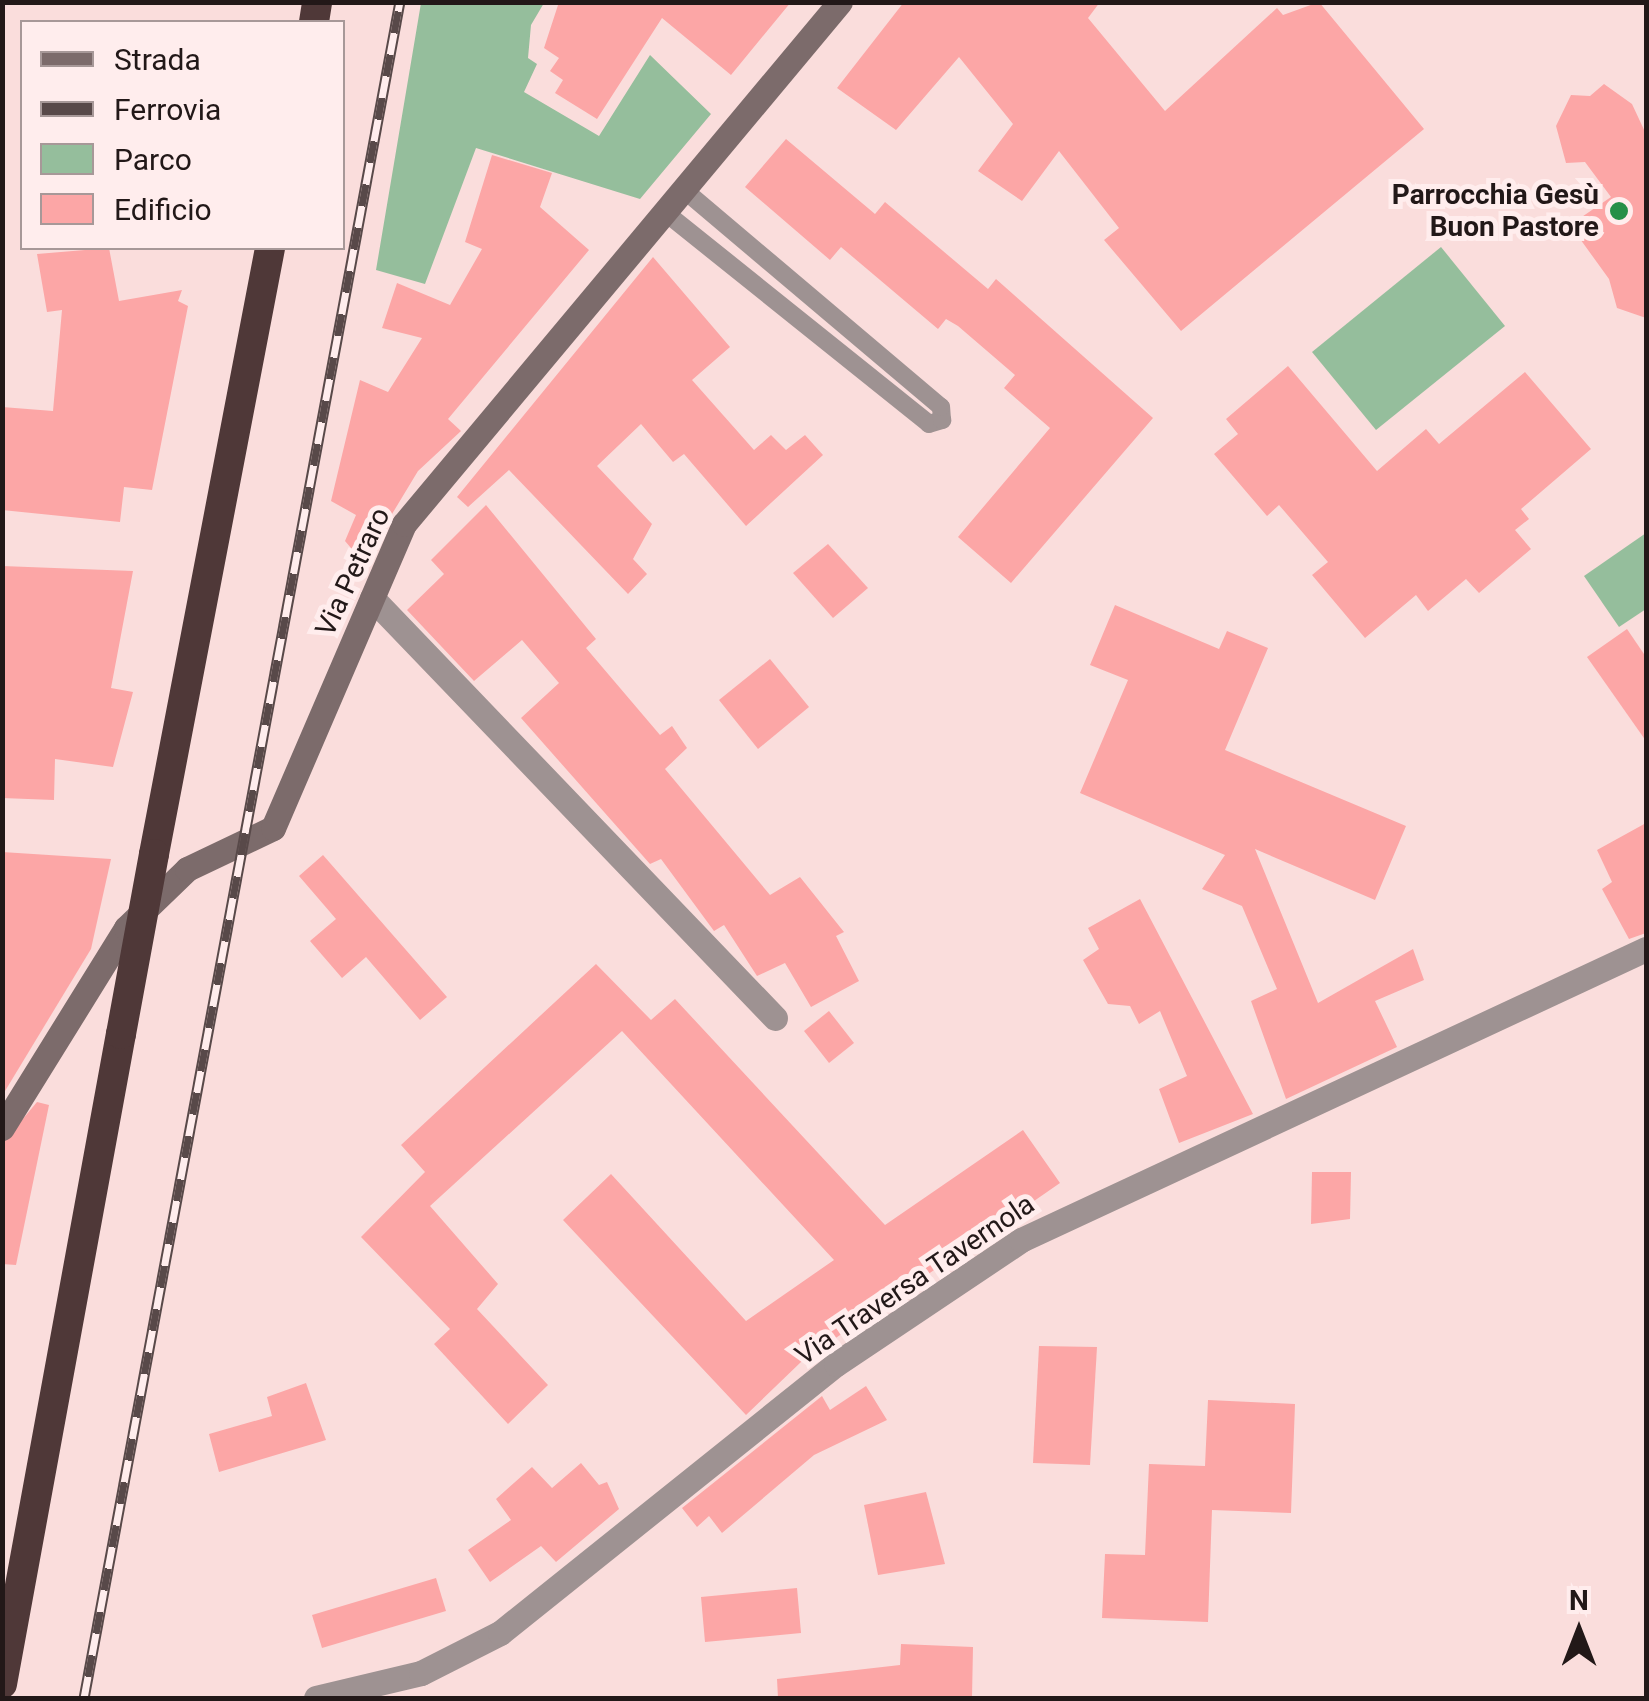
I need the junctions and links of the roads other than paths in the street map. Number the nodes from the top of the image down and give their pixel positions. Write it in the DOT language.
graph roads {
  1 [pos="840,2"];
  2 [pos="684,190"];
  3 [pos="666,212"];
  4 [pos="270,250"];
  5 [pos="372,598"];
  6 [pos="1646,949"];
  7 [pos="775,1018"];
  8 [pos="2,1128"];
  9 [pos="2,1684"];
  10 [pos="316,1698"];
  1 -- 2 [label="street, Via Petraro"];
  2 -- 3 [label="street, Via Petraro"];
  2 -- 3 [label="lane"];
  3 -- 5 [label="street, Via Petraro"];
  4 -- 9 [label="highway, bridge"];
  5 -- 7 [label="street"];
  5 -- 8 [label="street, Via Petraro"];
  6 -- 10 [label="street, Via Traversa Tavernola"];
}
